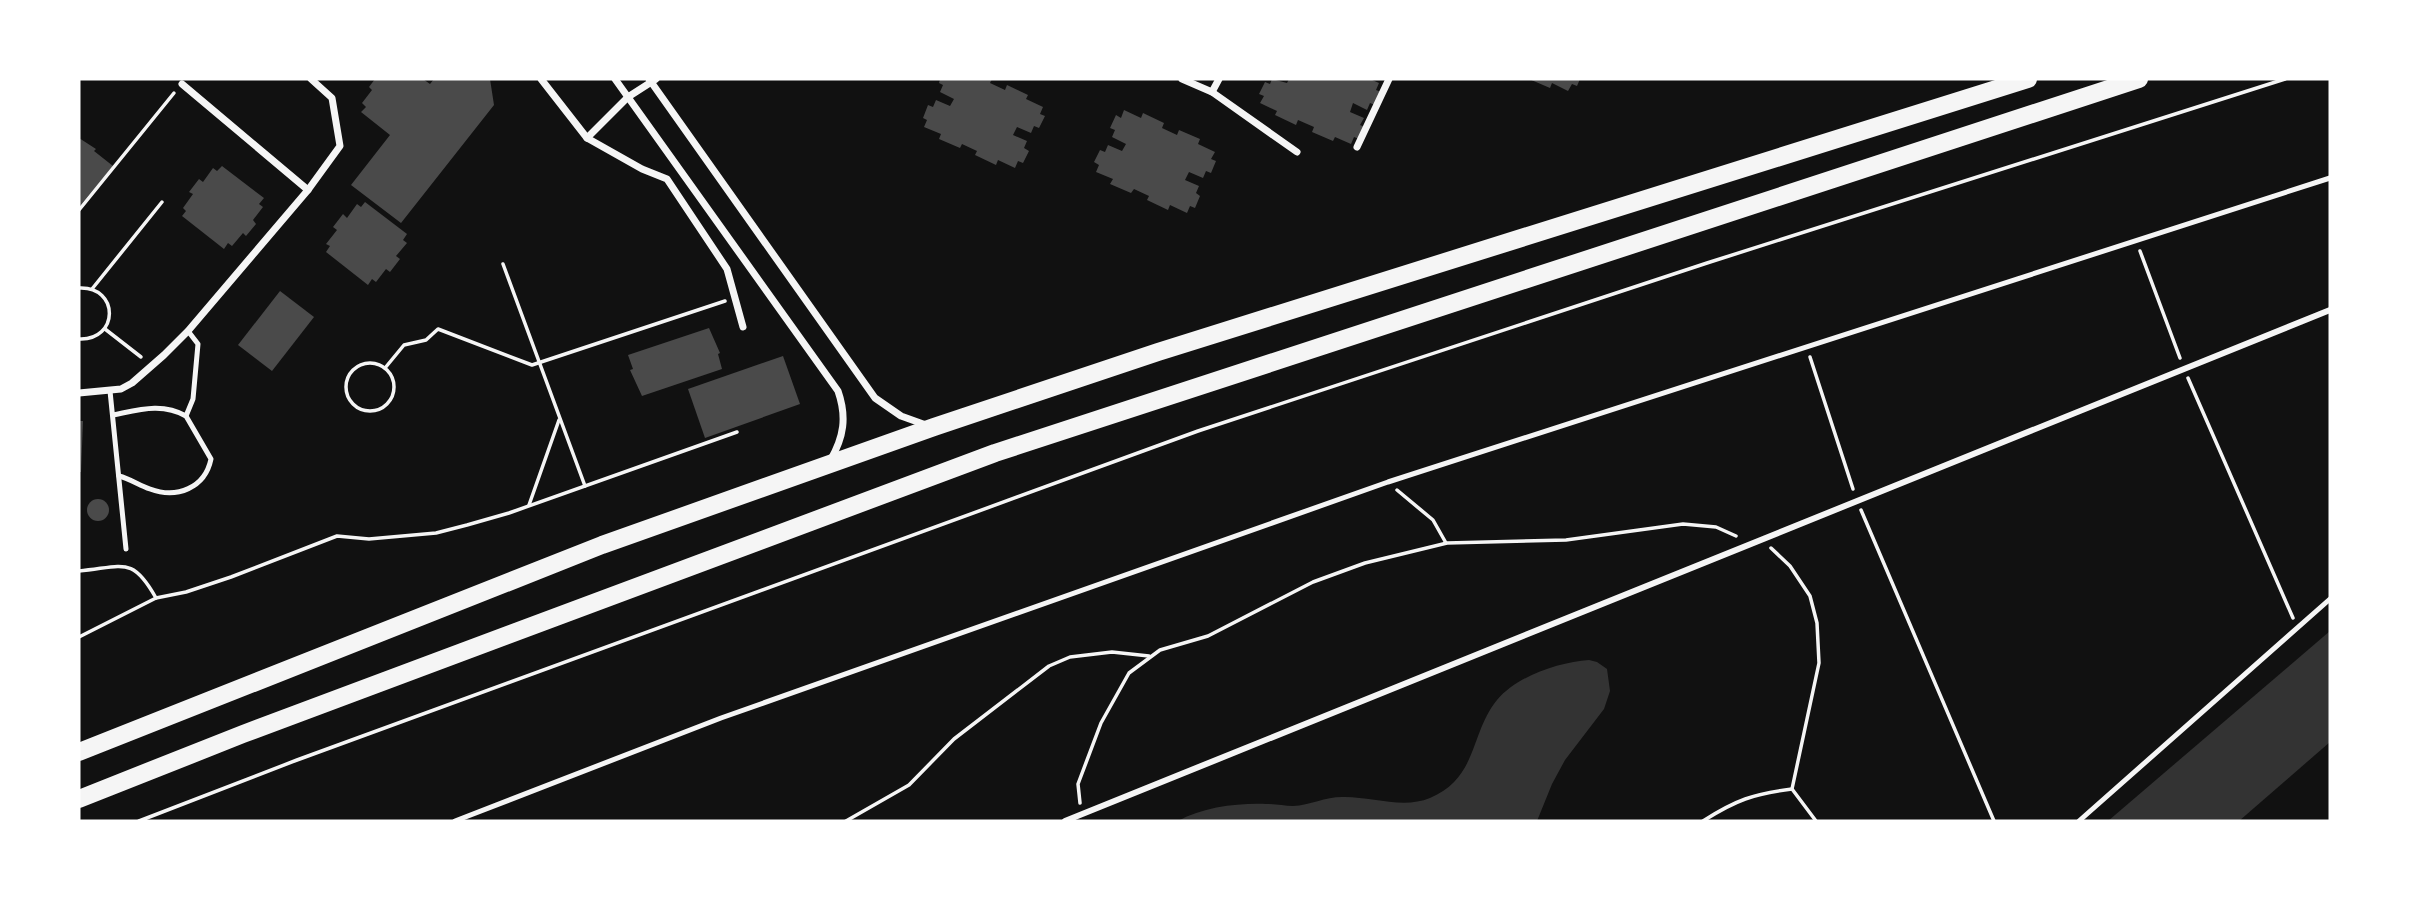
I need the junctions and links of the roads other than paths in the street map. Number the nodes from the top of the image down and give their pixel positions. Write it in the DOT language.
graph roads {
  1 [pos="311,79"];
  2 [pos="541,79"];
  3 [pos="615,79"];
  4 [pos="1182,79"];
  5 [pos="1219,79"];
  6 [pos="1389,79"];
  7 [pos="2028,79"];
  8 [pos="2140,79"];
  9 [pos="652,80"];
  10 [pos="182,84"];
  11 [pos="1212,92"];
  12 [pos="628,97"];
  13 [pos="587,138"];
  14 [pos="1357,147"];
  15 [pos="1297,152"];
  16 [pos="2330,178"];
  17 [pos="308,190"];
  18 [pos="2330,310"];
  19 [pos="743,327"];
  20 [pos="188,331"];
  21 [pos="110,391"];
  22 [pos="79,393"];
  23 [pos="113,415"];
  24 [pos="186,416"];
  25 [pos="934,427"];
  26 [pos="828,464"];
  27 [pos="119,476"];
  28 [pos="126,549"];
  29 [pos="2330,599"];
  30 [pos="79,752"];
  31 [pos="79,799"];
  32 [pos="455,821"];
  33 [pos="1065,821"];
  34 [pos="2079,821"];
  1 -- 17 [label="street"];
  2 -- 13 [label="street"];
  3 -- 12 [label="street"];
  4 -- 11 [label="street"];
  5 -- 11 [label="street"];
  6 -- 14 [label="street"];
  7 -- 25 [label="highway"];
  8 -- 31 [label="highway"];
  9 -- 12 [label="street"];
  9 -- 25 [label="street"];
  10 -- 17 [label="street"];
  11 -- 15 [label="street"];
  12 -- 13 [label="street"];
  12 -- 26 [label="street"];
  13 -- 19 [label="street"];
  16 -- 32 [label="lane"];
  17 -- 20 [label="street"];
  18 -- 33 [label="street"];
  20 -- 21 [label="street"];
  20 -- 24 [label="lane"];
  21 -- 22 [label="street"];
  21 -- 23 [label="lane"];
  23 -- 24 [label="lane"];
  23 -- 27 [label="lane"];
  24 -- 27 [label="lane"];
  25 -- 26 [label="highway"];
  26 -- 30 [label="highway"];
  27 -- 28 [label="lane"];
  29 -- 34 [label="lane"];
}
